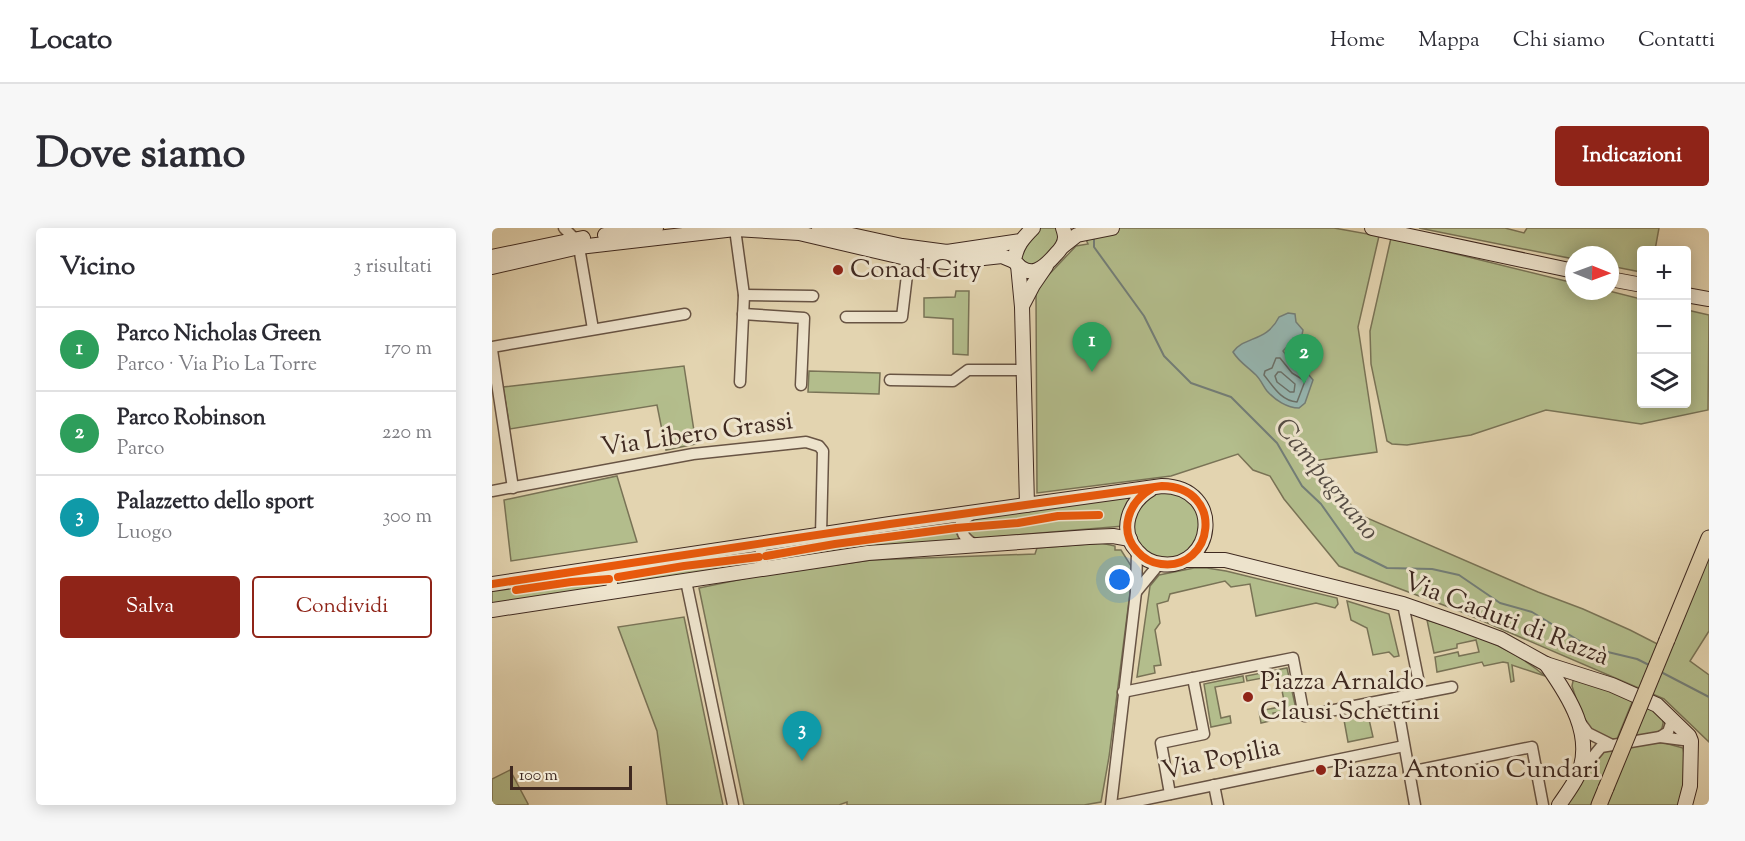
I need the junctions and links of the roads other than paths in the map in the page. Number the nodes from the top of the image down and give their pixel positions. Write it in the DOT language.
graph roads {
  1 [pos="564,228"];
  2 [pos="656,228"];
  3 [pos="819,228"];
  4 [pos="1033,228"];
  5 [pos="1063,228"];
  6 [pos="1112,228"];
  7 [pos="1371,228"];
  8 [pos="735,229"];
  9 [pos="1021,241"];
  10 [pos="577,243"];
  11 [pos="1063,246"];
  12 [pos="492,257"];
  13 [pos="909,258"];
  14 [pos="1016,263"];
  15 [pos="1046,266"];
  16 [pos="492,267"];
  17 [pos="1565,269"];
  18 [pos="1619,281"];
  19 [pos="1637,284"];
  20 [pos="744,295"];
  21 [pos="813,296"];
  22 [pos="1691,296"];
  23 [pos="1709,299"];
  24 [pos="1022,307"];
  25 [pos="685,314"];
  26 [pos="743,314"];
  27 [pos="846,317"];
  28 [pos="593,329"];
  29 [pos="492,349"];
  30 [pos="1023,370"];
  31 [pos="890,380"];
  32 [pos="740,382"];
  33 [pos="801,385"];
  34 [pos="513,488"];
  35 [pos="1151,489"];
  36 [pos="492,491"];
  37 [pos="1027,505"];
  38 [pos="972,513"];
  39 [pos="821,535"];
  40 [pos="1205,536"];
  41 [pos="1709,538"];
  42 [pos="760,544"];
  43 [pos="975,545"];
  44 [pos="1133,545"];
  45 [pos="1186,560"];
  46 [pos="1225,560"];
  47 [pos="1158,564"];
  48 [pos="606,567"];
  49 [pos="763,569"];
  50 [pos="686,581"];
  51 [pos="492,584"];
  52 [pos="1136,592"];
  53 [pos="610,593"];
  54 [pos="1403,604"];
  55 [pos="492,610"];
  56 [pos="1546,664"];
  57 [pos="1192,678"];
  58 [pos="1452,687"];
  59 [pos="1123,692"];
  60 [pos="1421,693"];
  61 [pos="1396,698"];
  62 [pos="1578,719"];
  63 [pos="1672,720"];
  64 [pos="1660,737"];
  65 [pos="1691,741"];
  66 [pos="1610,744"];
  67 [pos="1404,746"];
  68 [pos="1409,772"];
  69 [pos="1578,775"];
  70 [pos="1214,785"];
  71 [pos="1170,794"];
  72 [pos="733,805"];
  73 [pos="1111,805"];
  74 [pos="1118,805"];
  75 [pos="1218,805"];
  76 [pos="1415,805"];
  77 [pos="1543,805"];
  78 [pos="1559,805"];
  79 [pos="1599,805"];
  80 [pos="1686,805"];
  1 -- 10 [label="street"];
  2 -- 10 [label="street"];
  3 -- 9 [label="street"];
  4 -- 9 [label="street"];
  5 -- 11 [label="street"];
  6 -- 11 [label="street"];
  7 -- 17 [label="street"];
  8 -- 10 [label="street"];
  8 -- 13 [label="street"];
  8 -- 20 [label="street"];
  9 -- 14 [label="street"];
  10 -- 12 [label="street"];
  10 -- 16 [label="street"];
  10 -- 28 [label="street"];
  11 -- 15 [label="street"];
  13 -- 14 [label="street"];
  13 -- 27 [label="street"];
  14 -- 15 [label="street"];
  14 -- 24 [label="street"];
  15 -- 24 [label="street"];
  18 -- 19 [label="street"];
  20 -- 21 [label="street"];
  20 -- 26 [label="street"];
  22 -- 23 [label="street"];
  24 -- 30 [label="street"];
  25 -- 28 [label="street"];
  26 -- 32 [label="street"];
  26 -- 33 [label="street"];
  28 -- 29 [label="street"];
  29 -- 34 [label="street"];
  30 -- 31 [label="street"];
  30 -- 37 [label="street"];
  34 -- 36 [label="street, Via Libero Grassi"];
  34 -- 39 [label="street, Via Libero Grassi"];
  35 -- 37 [label="street"];
  35 -- 40 [label="street"];
  35 -- 44 [label="street"];
  37 -- 38 [label="street"];
  38 -- 39 [label="street"];
  38 -- 43 [label="street"];
  39 -- 42 [label="street"];
  40 -- 45 [label="street"];
  40 -- 46 [label="street"];
  41 -- 79 [label="main road, bridge"];
  42 -- 48 [label="street"];
  42 -- 49 [label="street"];
  43 -- 44 [label="street"];
  43 -- 49 [label="street"];
  44 -- 47 [label="street"];
  44 -- 52 [label="street"];
  45 -- 46 [label="street, Via Caduti di Razzà"];
  45 -- 47 [label="street"];
  46 -- 54 [label="street, Via Caduti di Razzà"];
  47 -- 52 [label="street"];
  48 -- 51 [label="street"];
  48 -- 53 [label="street"];
  49 -- 50 [label="street"];
  50 -- 53 [label="street"];
  50 -- 72 [label="street"];
  52 -- 59 [label="street"];
  53 -- 55 [label="street"];
  54 -- 56 [label="street, Via Caduti di Razzà"];
  54 -- 60 [label="street"];
  56 -- 62 [label="street"];
  56 -- 63 [label="street, Via Caduti di Razzà"];
  57 -- 59 [label="street"];
  57 -- 61 [label="street"];
  57 -- 71 [label="street"];
  58 -- 60 [label="street"];
  59 -- 73 [label="street"];
  60 -- 61 [label="street"];
  61 -- 67 [label="street"];
  62 -- 66 [label="street"];
  62 -- 69 [label="street"];
  63 -- 64 [label="street"];
  63 -- 65 [label="street, Via Caduti di Razzà"];
  64 -- 65 [label="street"];
  64 -- 66 [label="street"];
  65 -- 80 [label="street"];
  66 -- 69 [label="street"];
  67 -- 68 [label="street"];
  67 -- 70 [label="street, Via Popilia"];
  68 -- 76 [label="street"];
  68 -- 77 [label="street"];
  69 -- 78 [label="street"];
  70 -- 71 [label="street, Via Popilia"];
  70 -- 75 [label="street"];
  71 -- 74 [label="street, Via Popilia"];
}
